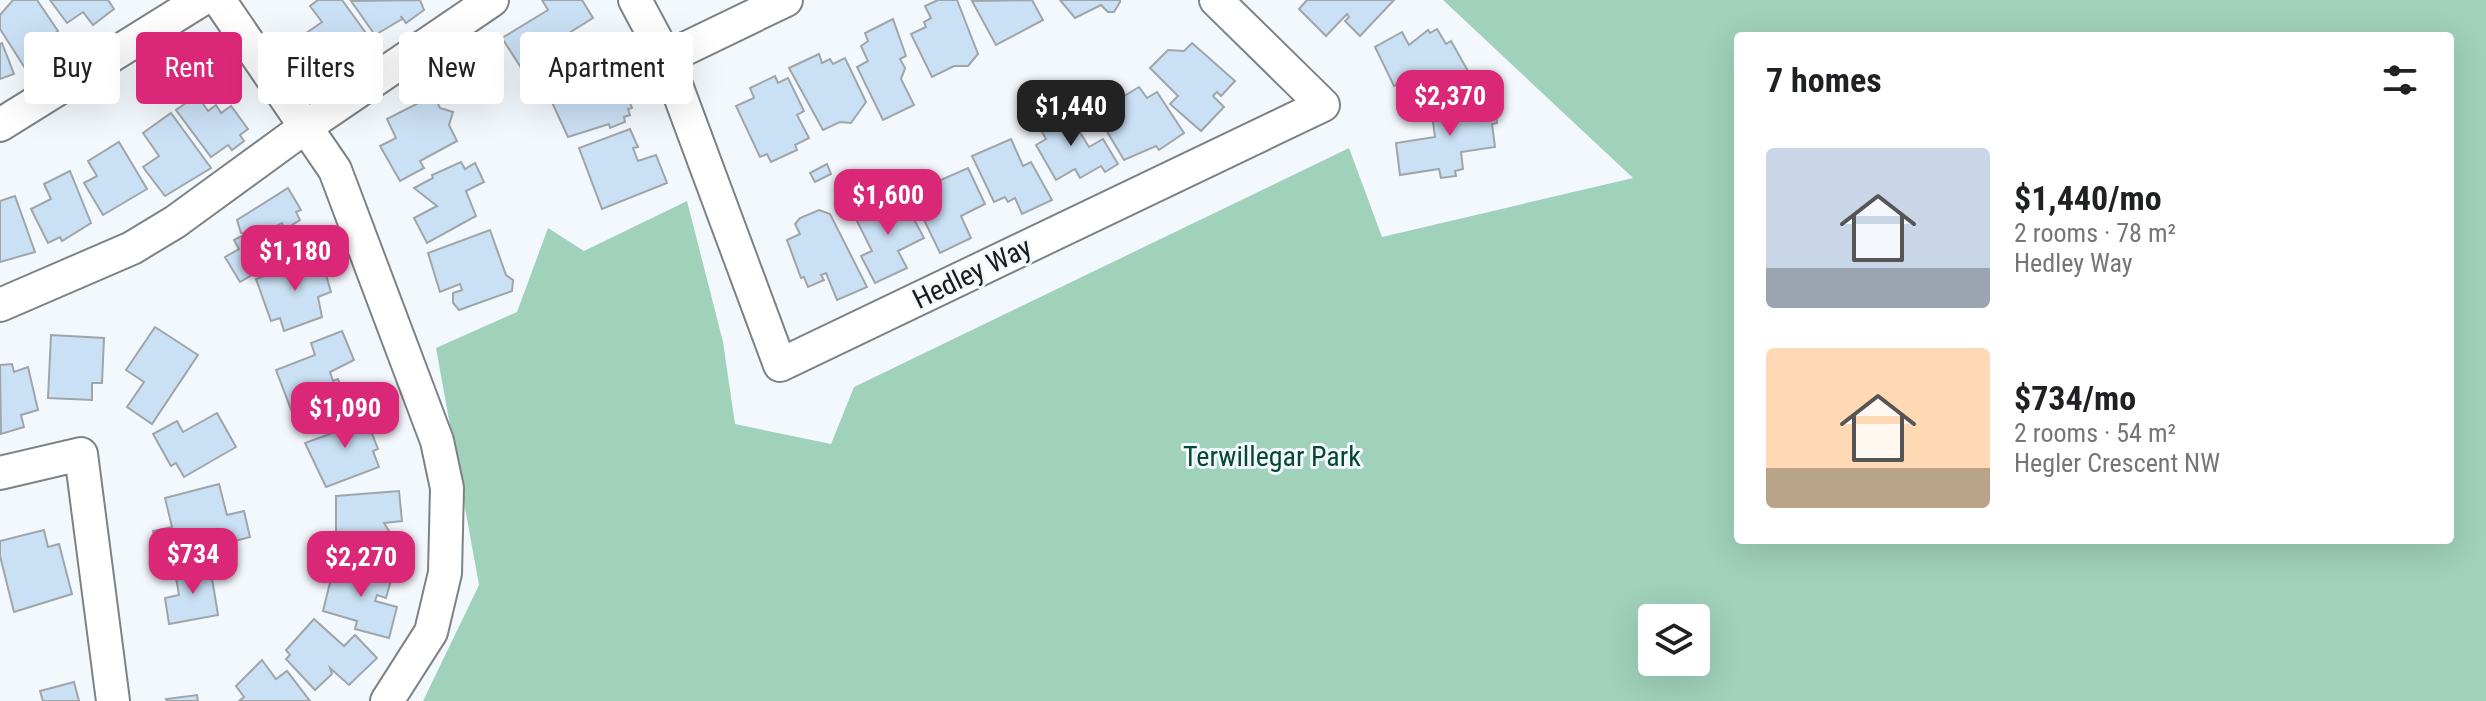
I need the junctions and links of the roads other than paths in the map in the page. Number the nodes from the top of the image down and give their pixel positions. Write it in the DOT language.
graph roads {
  1 [pos="201,0"];
  2 [pos="219,0"];
  3 [pos="492,0"];
  4 [pos="635,0"];
  5 [pos="786,0"];
  6 [pos="1216,0"];
  7 [pos="652,32"];
  8 [pos="693,45"];
  9 [pos="683,104"];
  10 [pos="0,125"];
  11 [pos="304,128"];
  12 [pos="0,305"];
  13 [pos="0,473"];
  14 [pos="113,701"];
  15 [pos="387,701"];
  1 -- 10 [label="street"];
  2 -- 11 [label="street"];
  3 -- 11 [label="street"];
  4 -- 7 [label="street, Hedley Way"];
  5 -- 8 [label="street"];
  6 -- 9 [label="street, Hedley Way"];
  11 -- 12 [label="street"];
  11 -- 15 [label="street"];
  13 -- 14 [label="street"];
}
